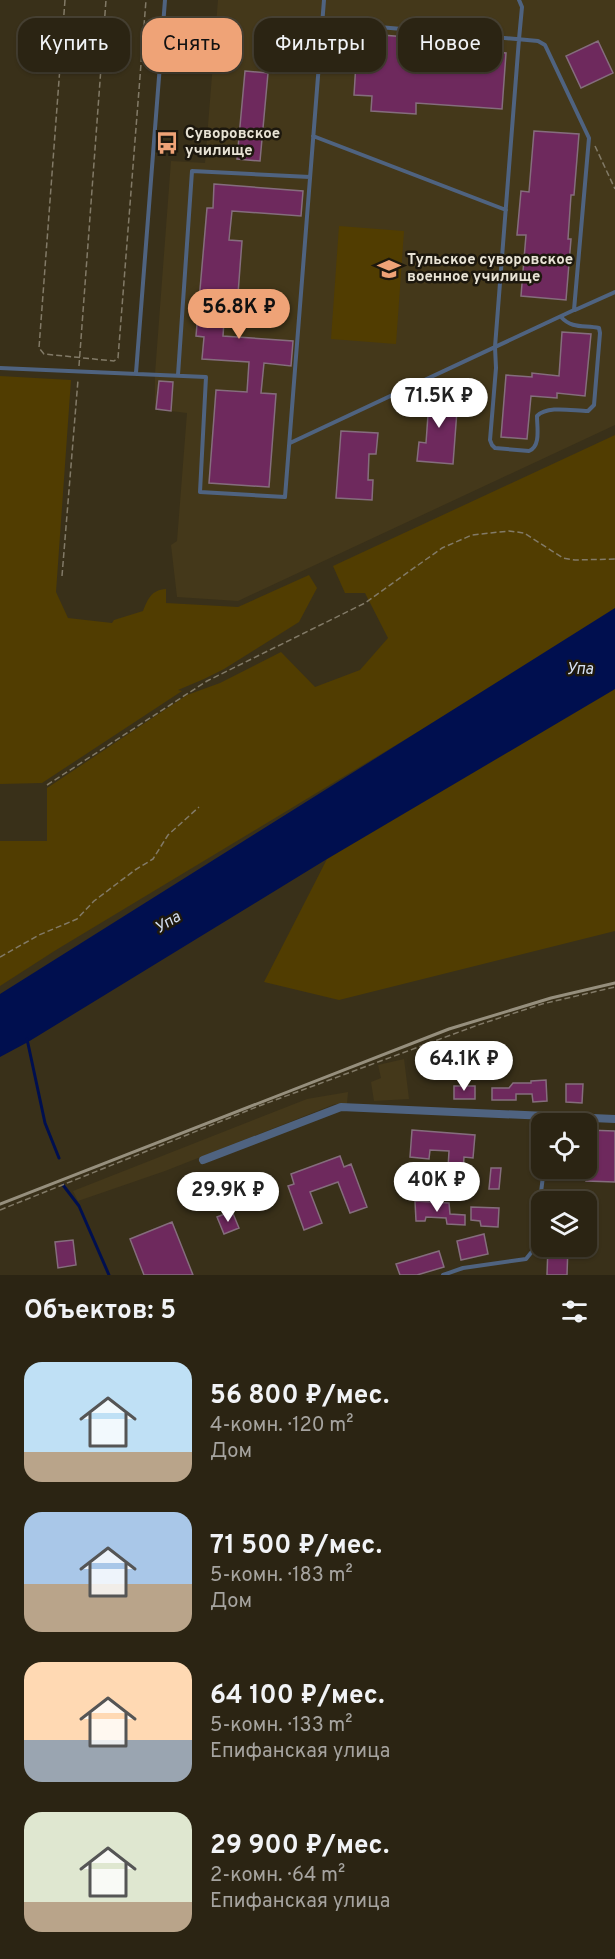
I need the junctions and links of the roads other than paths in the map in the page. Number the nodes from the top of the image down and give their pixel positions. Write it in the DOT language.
graph roads {
  1 [pos="165,0"];
  2 [pos="324,0"];
  3 [pos="519,0"];
  4 [pos="322,18"];
  5 [pos="386,28"];
  6 [pos="519,39"];
  7 [pos="318,72"];
  8 [pos="313,136"];
  9 [pos="310,177"];
  10 [pos="506,210"];
  11 [pos="615,292"];
  12 [pos="574,310"];
  13 [pos="561,317"];
  14 [pos="495,347"];
  15 [pos="0,368"];
  16 [pos="136,373"];
  17 [pos="178,375"];
  18 [pos="289,443"];
  19 [pos="531,1118"];
  20 [pos="597,1119"];
  21 [pos="615,1119"];
  22 [pos="202,1160"];
  23 [pos="543,1179"];
  24 [pos="443,1275"];
  1 -- 16 [label="lane"];
  2 -- 4 [label="lane"];
  3 -- 6 [label="lane"];
  5 -- 6 [label="lane"];
  6 -- 10 [label="lane"];
  6 -- 12 [label="lane"];
  7 -- 8 [label="lane"];
  8 -- 9 [label="lane"];
  8 -- 10 [label="lane"];
  9 -- 17 [label="lane"];
  9 -- 18 [label="lane"];
  10 -- 14 [label="lane"];
  11 -- 12 [label="lane"];
  12 -- 13 [label="lane"];
  13 -- 14 [label="lane"];
  13 -- 14 [label="lane"];
  14 -- 18 [label="lane"];
  15 -- 16 [label="lane"];
  16 -- 17 [label="lane"];
  17 -- 18 [label="lane"];
  19 -- 22 [label="street"];
  20 -- 21 [label="street"];
  23 -- 24 [label="lane"];
}
